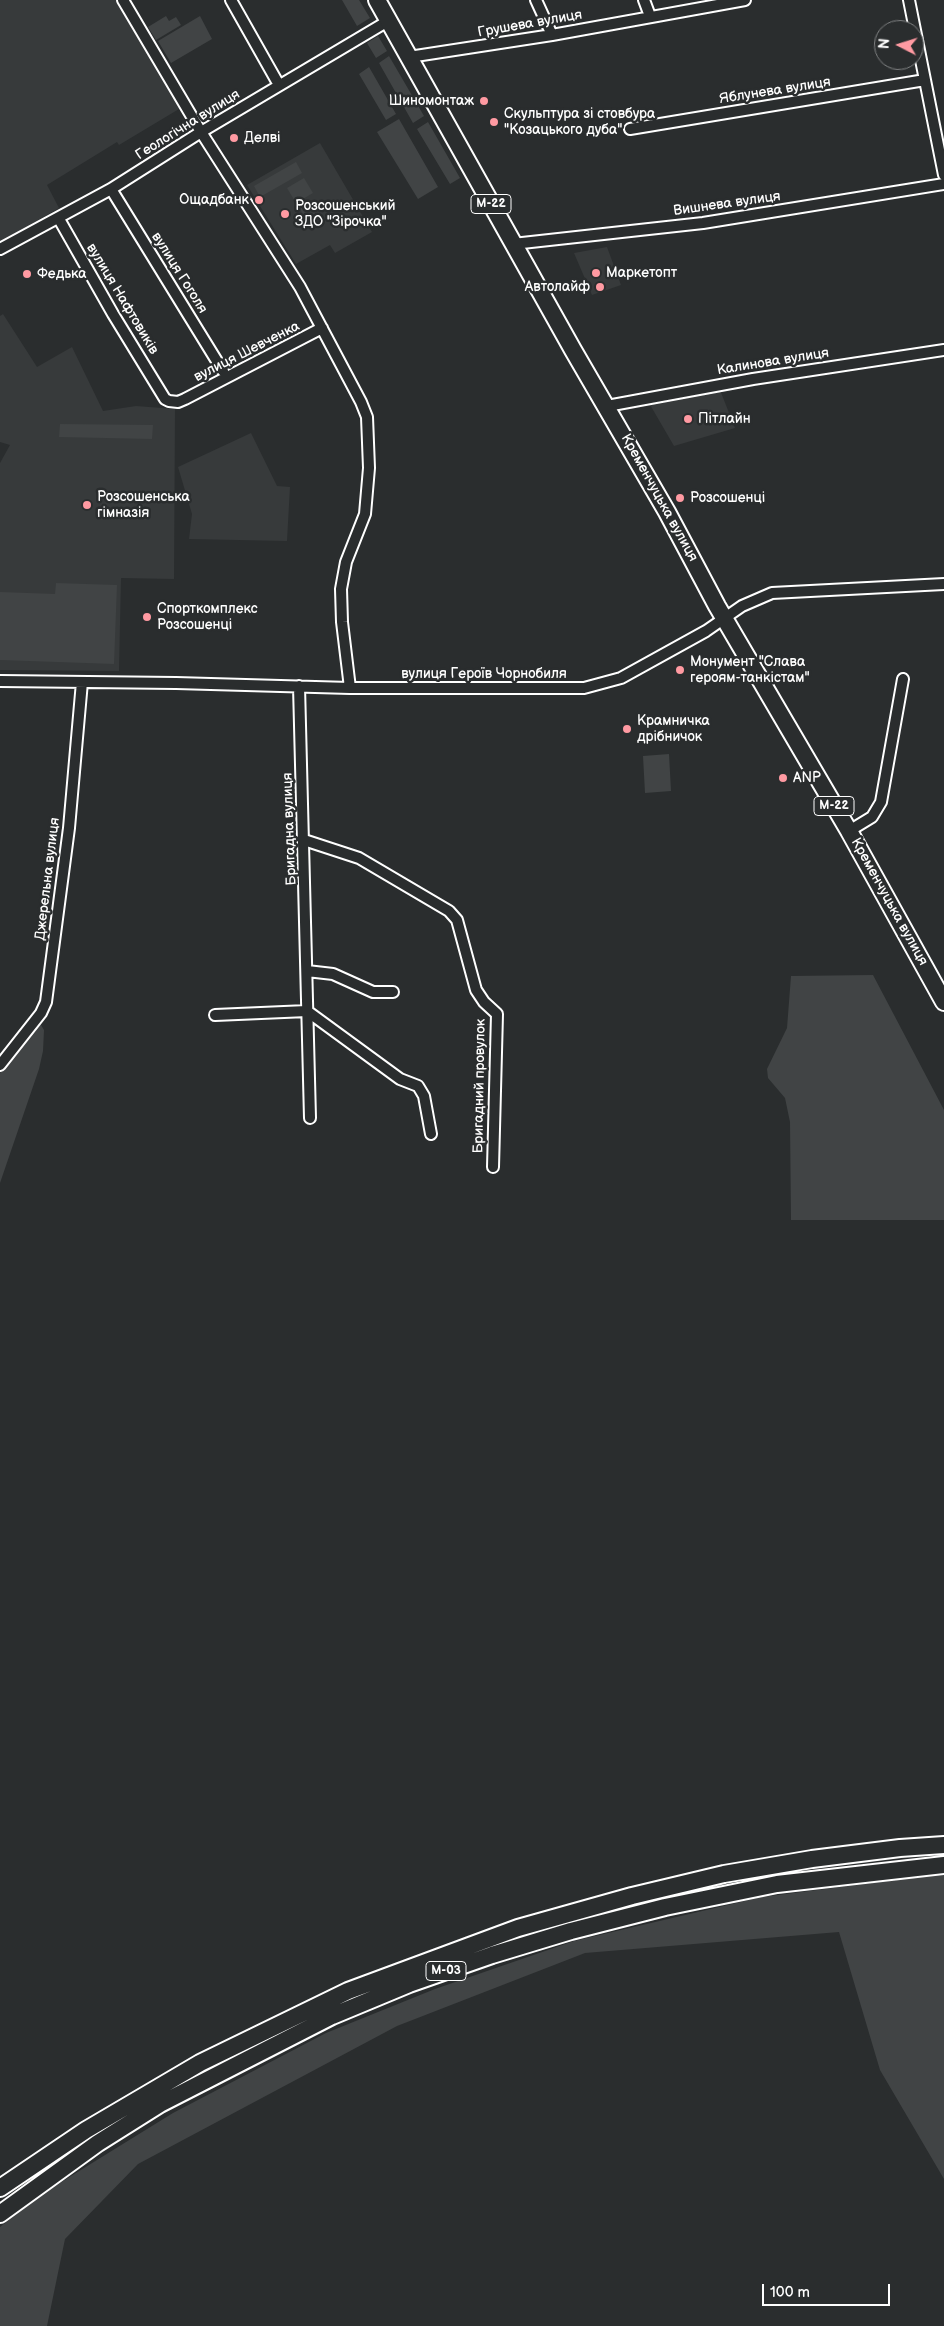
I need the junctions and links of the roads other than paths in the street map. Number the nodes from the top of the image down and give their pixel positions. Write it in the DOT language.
graph roads {
  1 [pos="123,0"];
  2 [pos="231,0"];
  3 [pos="377,0"];
  4 [pos="536,0"];
  5 [pos="644,0"];
  6 [pos="745,0"];
  7 [pos="910,0"];
  8 [pos="650,16"];
  9 [pos="388,21"];
  10 [pos="552,35"];
  11 [pos="409,57"];
  12 [pos="925,80"];
  13 [pos="279,85"];
  14 [pos="630,129"];
  15 [pos="201,132"];
  16 [pos="944,175"];
  17 [pos="944,184"];
  18 [pos="111,189"];
  19 [pos="59,219"];
  20 [pos="513,244"];
  21 [pos="0,249"];
  22 [pos="322,328"];
  23 [pos="944,350"];
  24 [pos="223,371"];
  25 [pos="185,399"];
  26 [pos="608,406"];
  27 [pos="944,584"];
  28 [pos="724,618"];
  29 [pos="903,680"];
  30 [pos="0,681"];
  31 [pos="82,682"];
  32 [pos="299,686"];
  33 [pos="350,688"];
  34 [pos="849,831"];
  35 [pos="304,840"];
  36 [pos="307,971"];
  37 [pos="393,992"];
  38 [pos="943,1000"];
  39 [pos="307,1011"];
  40 [pos="215,1015"];
  41 [pos="0,1065"];
  42 [pos="310,1118"];
  43 [pos="431,1134"];
  44 [pos="492,1167"];
  45 [pos="944,1835"];
  46 [pos="944,1845"];
  47 [pos="900,1848"];
  48 [pos="944,1865"];
  49 [pos="0,2188"];
  50 [pos="0,2214"];
  1 -- 15 [label="street, вулиця Шевченка"];
  2 -- 13 [label="street"];
  3 -- 9 [label="highway, Кременчуцька вулиця / М-22"];
  4 -- 10 [label="street"];
  5 -- 8 [label="street"];
  6 -- 8 [label="street, Грушева вулиця"];
  7 -- 12 [label="street"];
  8 -- 10 [label="street, Грушева вулиця"];
  9 -- 11 [label="highway, Кременчуцька вулиця / М-22"];
  9 -- 13 [label="street, Геологічна вулиця"];
  10 -- 11 [label="street, Грушева вулиця"];
  11 -- 20 [label="highway, Кременчуцька вулиця / М-22"];
  12 -- 14 [label="street, Яблунева вулиця"];
  12 -- 16 [label="street"];
  13 -- 15 [label="street, Геологічна вулиця"];
  15 -- 18 [label="street, Геологічна вулиця"];
  15 -- 22 [label="street, вулиця Шевченка"];
  17 -- 20 [label="street, Вишнева вулиця"];
  18 -- 19 [label="street, Геологічна вулиця"];
  18 -- 24 [label="street, вулиця Гоголя"];
  19 -- 21 [label="street, Геологічна вулиця"];
  19 -- 25 [label="street, вулиця Нафтовиків"];
  20 -- 26 [label="highway, Кременчуцька вулиця / М-22"];
  22 -- 25 [label="street, вулиця Шевченка"];
  22 -- 33 [label="street, вулиця Шевченка"];
  23 -- 26 [label="street, Калинова вулиця"];
  26 -- 28 [label="highway, Кременчуцька вулиця / М-22"];
  27 -- 28 [label="street, вулиця Героїв Чорнобиля"];
  28 -- 33 [label="street, вулиця Героїв Чорнобиля"];
  28 -- 34 [label="highway, Кременчуцька вулиця / М-22"];
  29 -- 34 [label="street"];
  30 -- 31 [label="street, вулиця Героїв Чорнобиля"];
  31 -- 32 [label="street, вулиця Героїв Чорнобиля"];
  31 -- 41 [label="street, Джерельна вулиця"];
  32 -- 33 [label="street, вулиця Героїв Чорнобиля"];
  32 -- 35 [label="street, Бригадна вулиця"];
  34 -- 38 [label="highway, Кременчуцька вулиця / М-22"];
  35 -- 36 [label="street, Бригадна вулиця"];
  35 -- 44 [label="street, Бригадний провулок"];
  36 -- 37 [label="street"];
  36 -- 39 [label="street, Бригадна вулиця"];
  39 -- 40 [label="street"];
  39 -- 42 [label="street, Бригадна вулиця"];
  39 -- 43 [label="street"];
  45 -- 47 [label="highway"];
  46 -- 47 [label="highway, М-03"];
  47 -- 49 [label="highway, М-03"];
  48 -- 50 [label="highway, М-03"];
}
